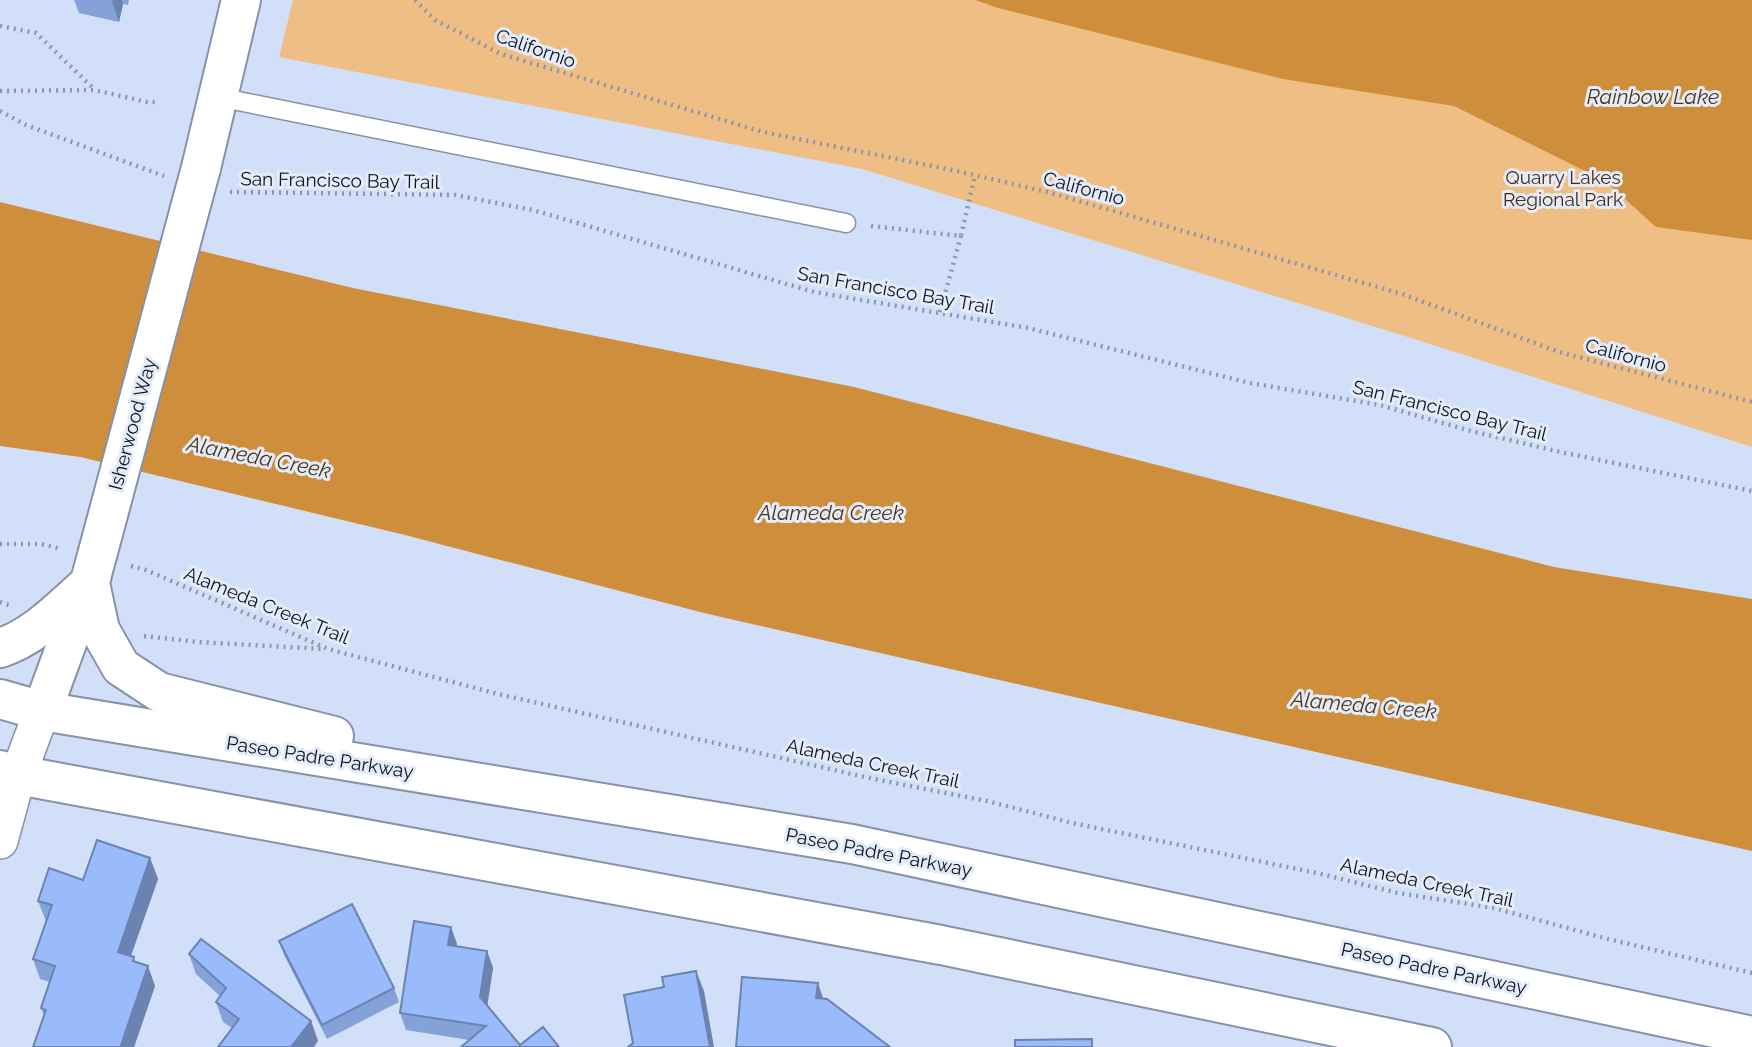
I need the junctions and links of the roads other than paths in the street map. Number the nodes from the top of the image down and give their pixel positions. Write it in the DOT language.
graph roads {
  1 [pos="241,0"];
  2 [pos="218,97"];
  3 [pos="846,223"];
  4 [pos="92,568"];
  5 [pos="0,648"];
  6 [pos="0,699"];
  7 [pos="42,711"];
  8 [pos="9,773"];
  9 [pos="441,776"];
  10 [pos="0,841"];
  11 [pos="1752,1036"];
  12 [pos="1432,1047"];
  1 -- 2 [label="main road, Isherwood Way"];
  2 -- 3 [label="lane"];
  2 -- 4 [label="main road, Isherwood Way, bridge"];
  4 -- 5 [label="main road"];
  4 -- 7 [label="main road, Isherwood Way"];
  4 -- 9 [label="main road"];
  6 -- 7 [label="main road, Paseo Padre Parkway"];
  7 -- 8 [label="street, Isherwood Way"];
  7 -- 9 [label="main road, Paseo Padre Parkway"];
  8 -- 10 [label="street, Isherwood Way"];
  8 -- 12 [label="main road"];
  9 -- 11 [label="main road, Paseo Padre Parkway"];
}
